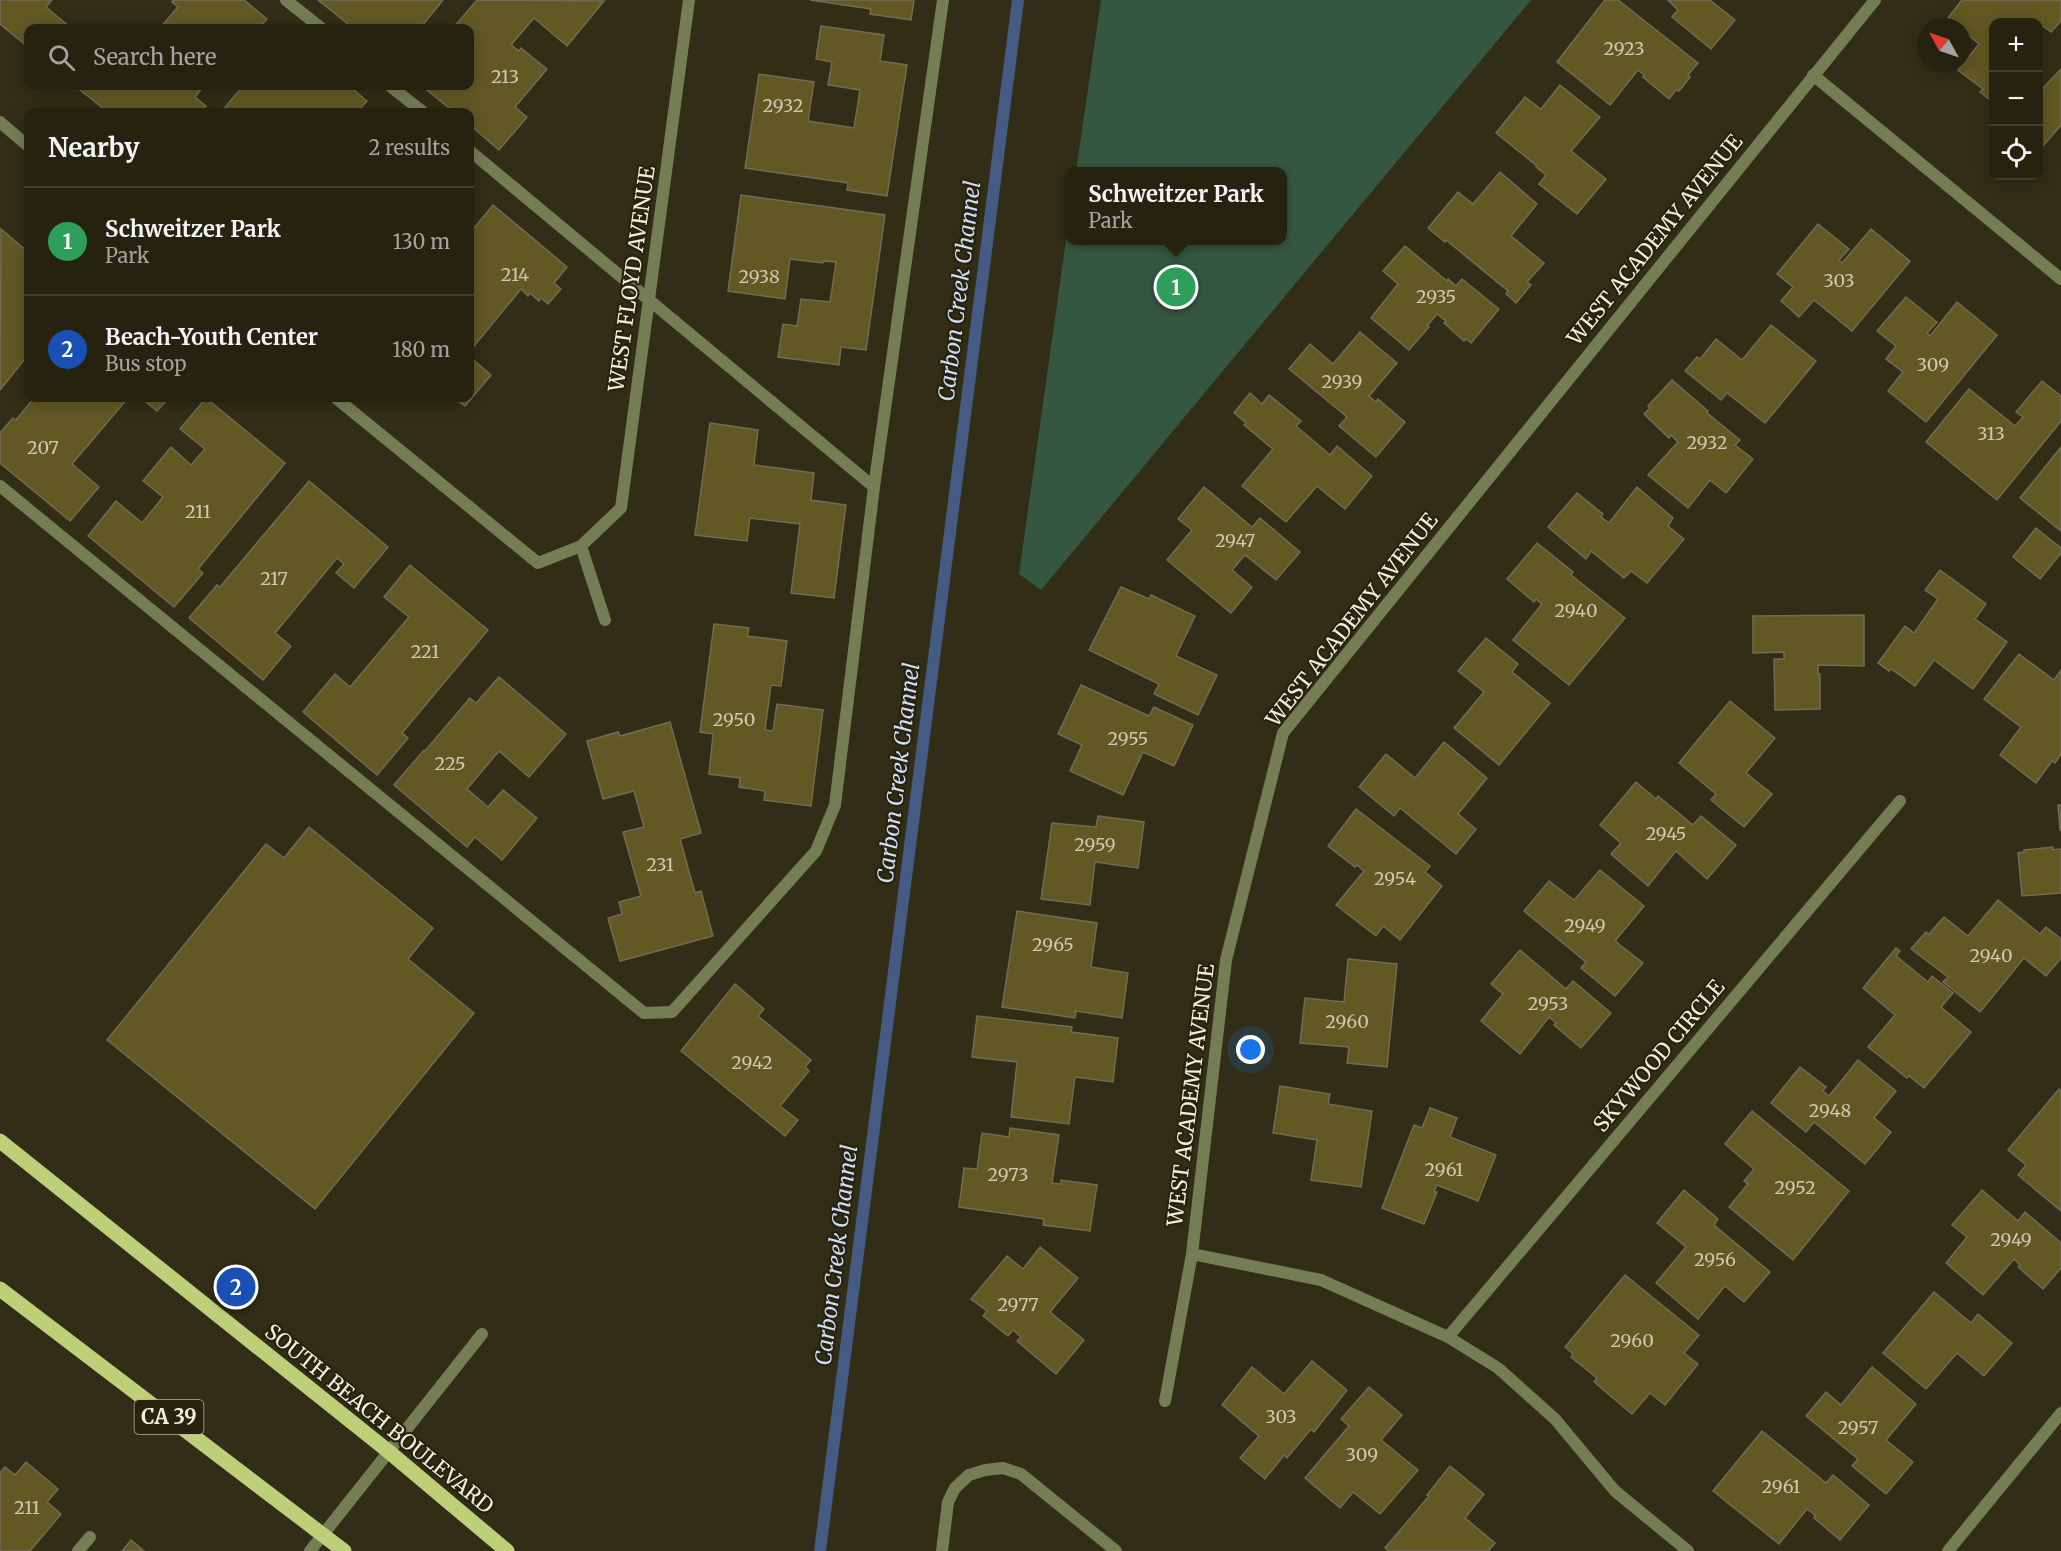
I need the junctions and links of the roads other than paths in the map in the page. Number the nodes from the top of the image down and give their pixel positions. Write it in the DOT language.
graph roads {
  1 [pos="286,0"];
  2 [pos="689,0"];
  3 [pos="943,0"];
  4 [pos="1875,0"];
  5 [pos="316,24"];
  6 [pos="1813,75"];
  7 [pos="395,90"];
  8 [pos="418,108"];
  9 [pos="0,122"];
  10 [pos="24,143"];
  11 [pos="474,154"];
  12 [pos="2061,279"];
  13 [pos="649,299"];
  14 [pos="341,402"];
  15 [pos="0,486"];
  16 [pos="874,487"];
  17 [pos="581,546"];
  18 [pos="605,620"];
  19 [pos="1900,801"];
  20 [pos="0,1141"];
  21 [pos="1192,1254"];
  22 [pos="0,1289"];
  23 [pos="482,1334"];
  24 [pos="1448,1337"];
  25 [pos="1165,1401"];
  26 [pos="2061,1413"];
  27 [pos="388,1451"];
  28 [pos="323,1534"];
  29 [pos="90,1538"];
  30 [pos="78,1551"];
  31 [pos="310,1551"];
  32 [pos="344,1551"];
  33 [pos="507,1551"];
  34 [pos="942,1551"];
  35 [pos="1116,1551"];
  36 [pos="1688,1551"];
  37 [pos="1948,1551"];
  1 -- 5 [label="street"];
  2 -- 13 [label="street, WEST FLOYD AVENUE"];
  3 -- 16 [label="street"];
  4 -- 6 [label="street, WEST ACADEMY AVENUE"];
  6 -- 12 [label="street"];
  6 -- 21 [label="street, WEST ACADEMY AVENUE"];
  7 -- 8 [label="street"];
  9 -- 10 [label="street"];
  11 -- 13 [label="street"];
  13 -- 16 [label="street"];
  13 -- 17 [label="street, WEST FLOYD AVENUE"];
  14 -- 17 [label="street"];
  15 -- 16 [label="street"];
  17 -- 18 [label="street"];
  19 -- 24 [label="street, SKYWOOD CIRCLE"];
  20 -- 27 [label="main road, SOUTH BEACH BOULEVARD"];
  21 -- 24 [label="street"];
  21 -- 25 [label="street, WEST ACADEMY AVENUE"];
  22 -- 28 [label="main road, CA 39"];
  23 -- 27 [label="street"];
  24 -- 36 [label="street"];
  26 -- 37 [label="street"];
  27 -- 28 [label="street"];
  27 -- 33 [label="main road, SOUTH BEACH BOULEVARD"];
  28 -- 31 [label="street"];
  28 -- 32 [label="main road, CA 39"];
  29 -- 30 [label="street"];
  34 -- 35 [label="street"];
}
